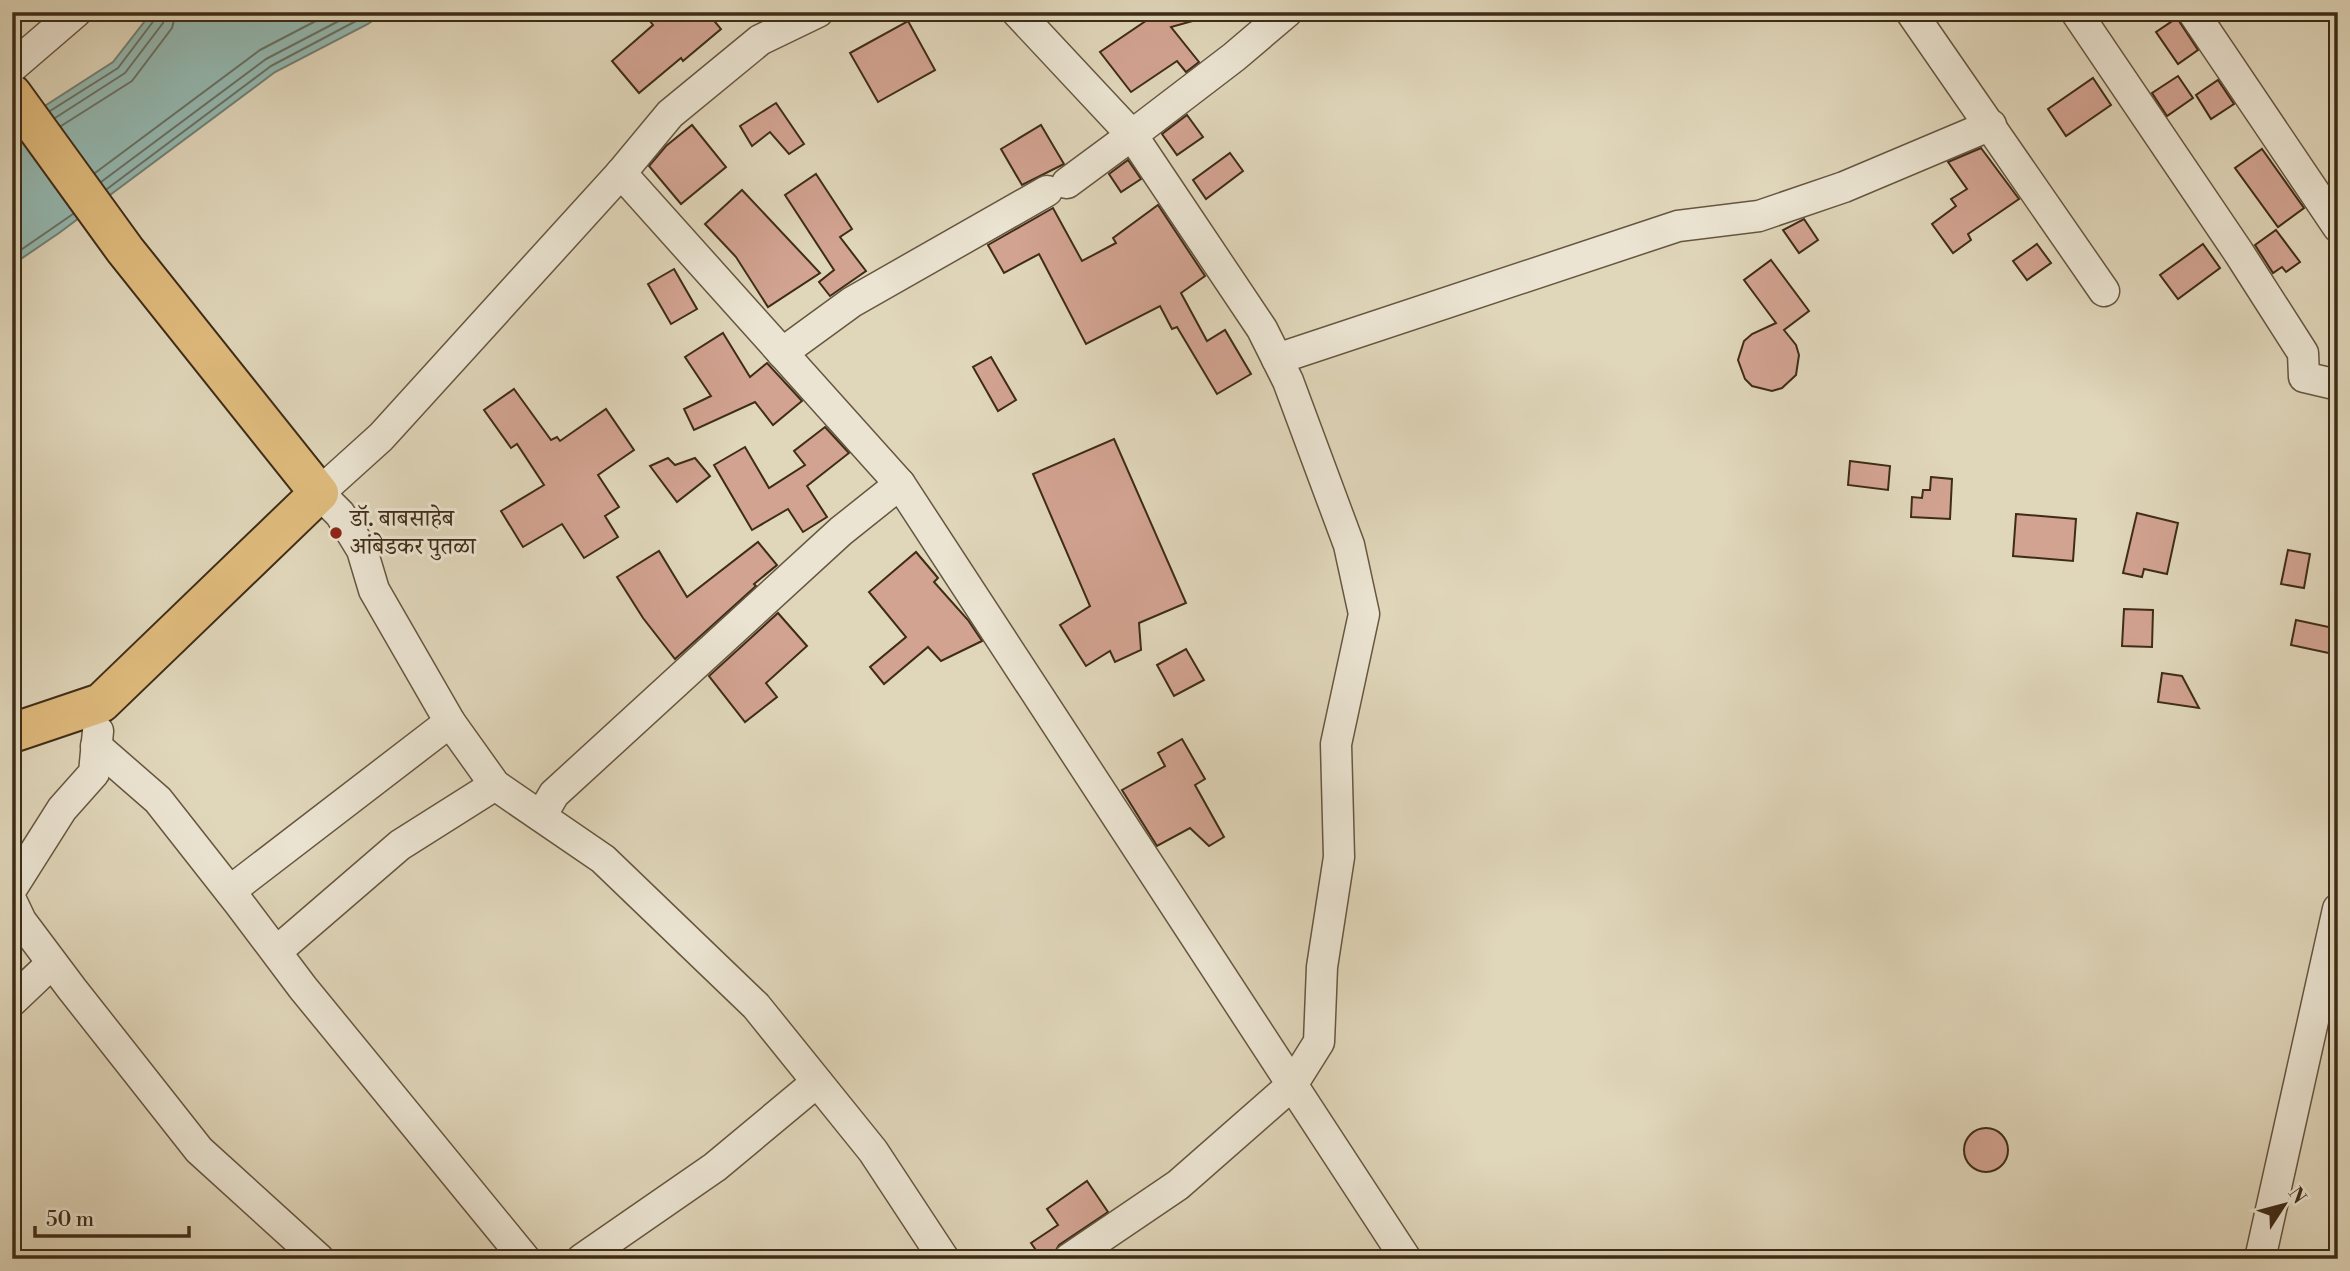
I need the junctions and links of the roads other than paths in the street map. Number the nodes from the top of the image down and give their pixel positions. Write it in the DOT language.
graph roads {
  1 [pos="76,12"];
  2 [pos="818,12"];
  3 [pos="1287,12"];
  4 [pos="1911,12"];
  5 [pos="2076,12"];
  6 [pos="2193,12"];
  7 [pos="1031,17"];
  8 [pos="12,67"];
  9 [pos="12,94"];
  10 [pos="1991,125"];
  11 [pos="1132,135"];
  12 [pos="621,173"];
  13 [pos="2338,227"];
  14 [pos="2104,290"];
  15 [pos="782,353"];
  16 [pos="1277,359"];
  17 [pos="2338,385"];
  18 [pos="900,484"];
  19 [pos="319,493"];
  20 [pos="101,703"];
  21 [pos="450,722"];
  22 [pos="12,733"];
  23 [pos="96,746"];
  24 [pos="495,785"];
  25 [pos="541,816"];
  26 [pos="12,888"];
  27 [pos="230,891"];
  28 [pos="12,902"];
  29 [pos="2338,909"];
  30 [pos="276,951"];
  31 [pos="52,963"];
  32 [pos="12,1001"];
  33 [pos="817,1082"];
  34 [pos="1292,1085"];
  35 [pos="319,1259"];
  36 [pos="525,1259"];
  37 [pos="582,1259"];
  38 [pos="944,1259"];
  39 [pos="1069,1259"];
  40 [pos="1406,1259"];
  41 [pos="2260,1259"];
  1 -- 8 [label="street"];
  2 -- 12 [label="street"];
  3 -- 11 [label="street"];
  4 -- 10 [label="street"];
  5 -- 17 [label="street"];
  6 -- 13 [label="street"];
  7 -- 11 [label="street"];
  9 -- 19 [label="main road"];
  10 -- 14 [label="street"];
  10 -- 16 [label="street"];
  11 -- 15 [label="street"];
  11 -- 16 [label="street"];
  12 -- 15 [label="street"];
  12 -- 19 [label="street"];
  15 -- 18 [label="street"];
  16 -- 34 [label="street"];
  18 -- 25 [label="street"];
  18 -- 34 [label="street"];
  19 -- 20 [label="main road"];
  19 -- 21 [label="street"];
  20 -- 22 [label="main road"];
  20 -- 23 [label="street"];
  21 -- 24 [label="street"];
  21 -- 27 [label="street"];
  23 -- 26 [label="street"];
  23 -- 27 [label="street"];
  24 -- 25 [label="street"];
  24 -- 30 [label="street"];
  25 -- 33 [label="street"];
  27 -- 30 [label="street"];
  28 -- 31 [label="street"];
  29 -- 41 [label="street"];
  30 -- 36 [label="street"];
  31 -- 32 [label="street"];
  31 -- 35 [label="street"];
  33 -- 37 [label="street"];
  33 -- 38 [label="street"];
  34 -- 39 [label="street"];
  34 -- 40 [label="street"];
}
